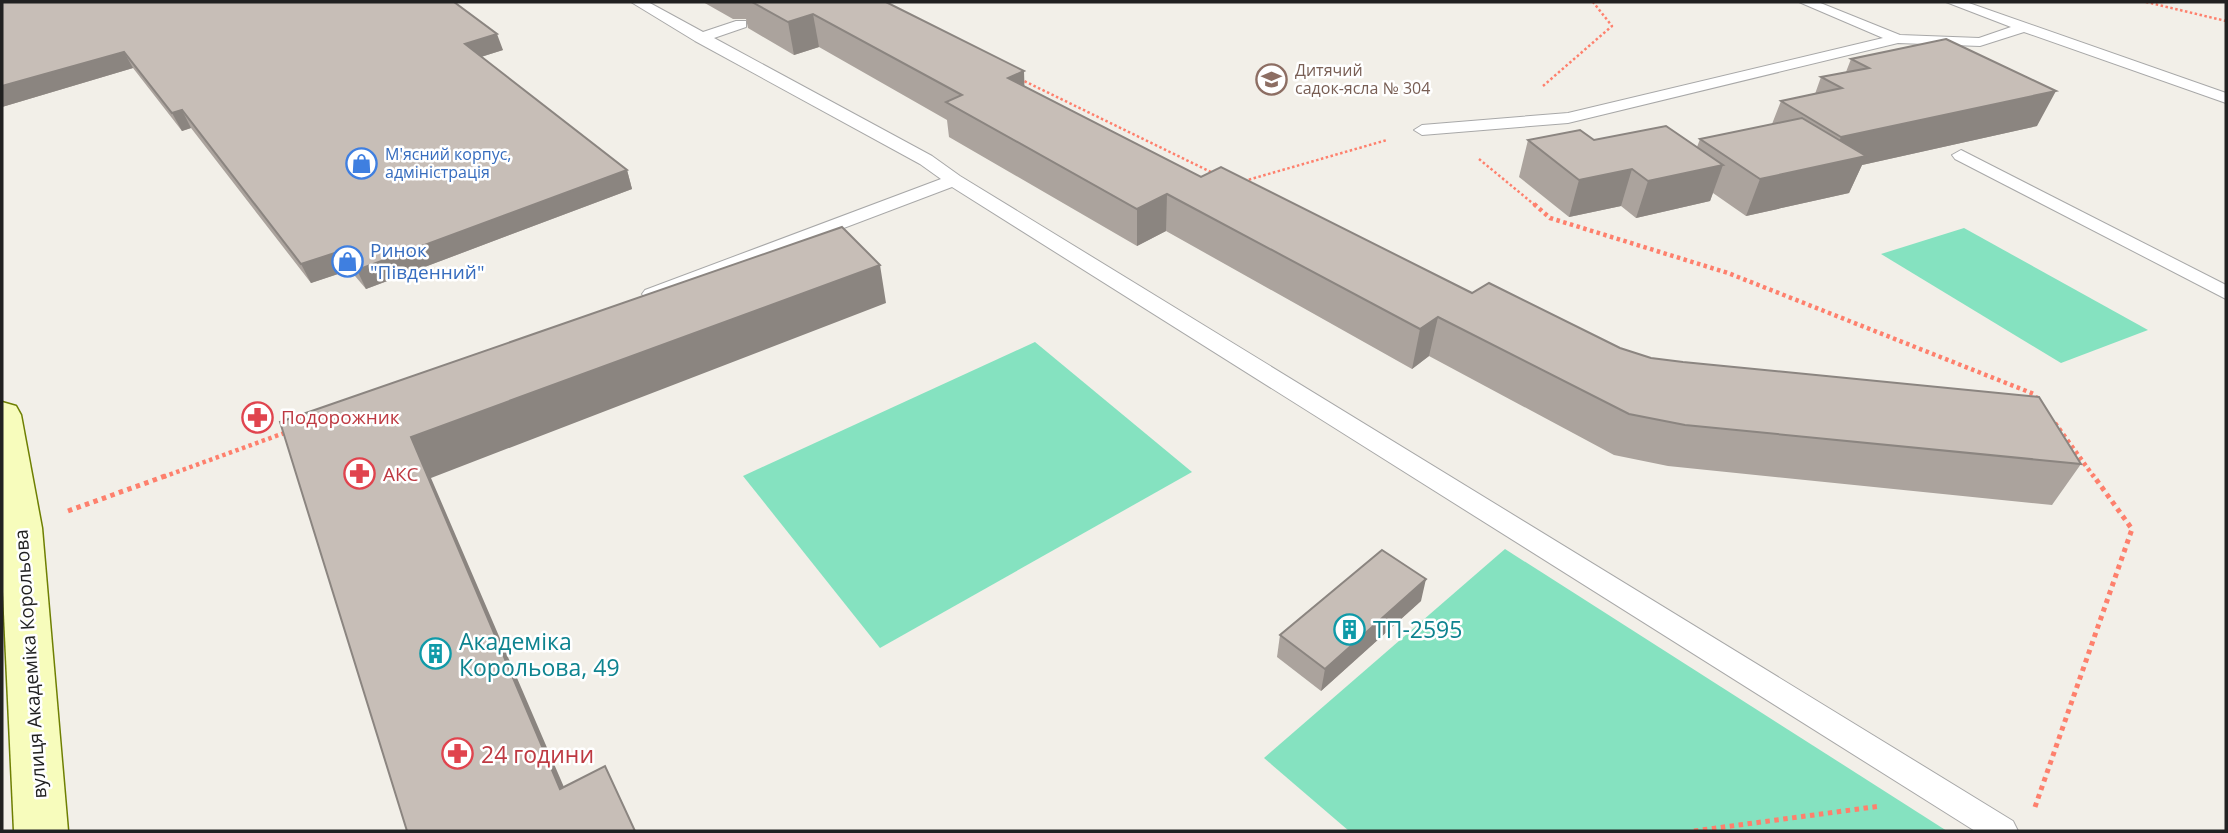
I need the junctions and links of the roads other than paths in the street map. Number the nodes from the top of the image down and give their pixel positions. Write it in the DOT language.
graph roads {
  1 [pos="638,2"];
  2 [pos="1806,2"];
  3 [pos="1953,2"];
  4 [pos="741,24"];
  5 [pos="2025,27"];
  6 [pos="700,38"];
  7 [pos="1898,39"];
  8 [pos="2226,98"];
  9 [pos="1422,130"];
  10 [pos="1961,155"];
  11 [pos="954,180"];
  12 [pos="2226,293"];
  13 [pos="631,302"];
  14 [pos="2,415"];
  15 [pos="41,831"];
  16 [pos="2003,831"];
  1 -- 6 [label="lane"];
  2 -- 7 [label="lane"];
  3 -- 5 [label="lane"];
  4 -- 6 [label="lane"];
  5 -- 7 [label="lane"];
  5 -- 8 [label="lane"];
  6 -- 11 [label="lane"];
  7 -- 9 [label="lane"];
  10 -- 12 [label="lane"];
  11 -- 13 [label="lane"];
  11 -- 16 [label="lane"];
  14 -- 15 [label="main road, вулиця Академіка Корольова"];
}
